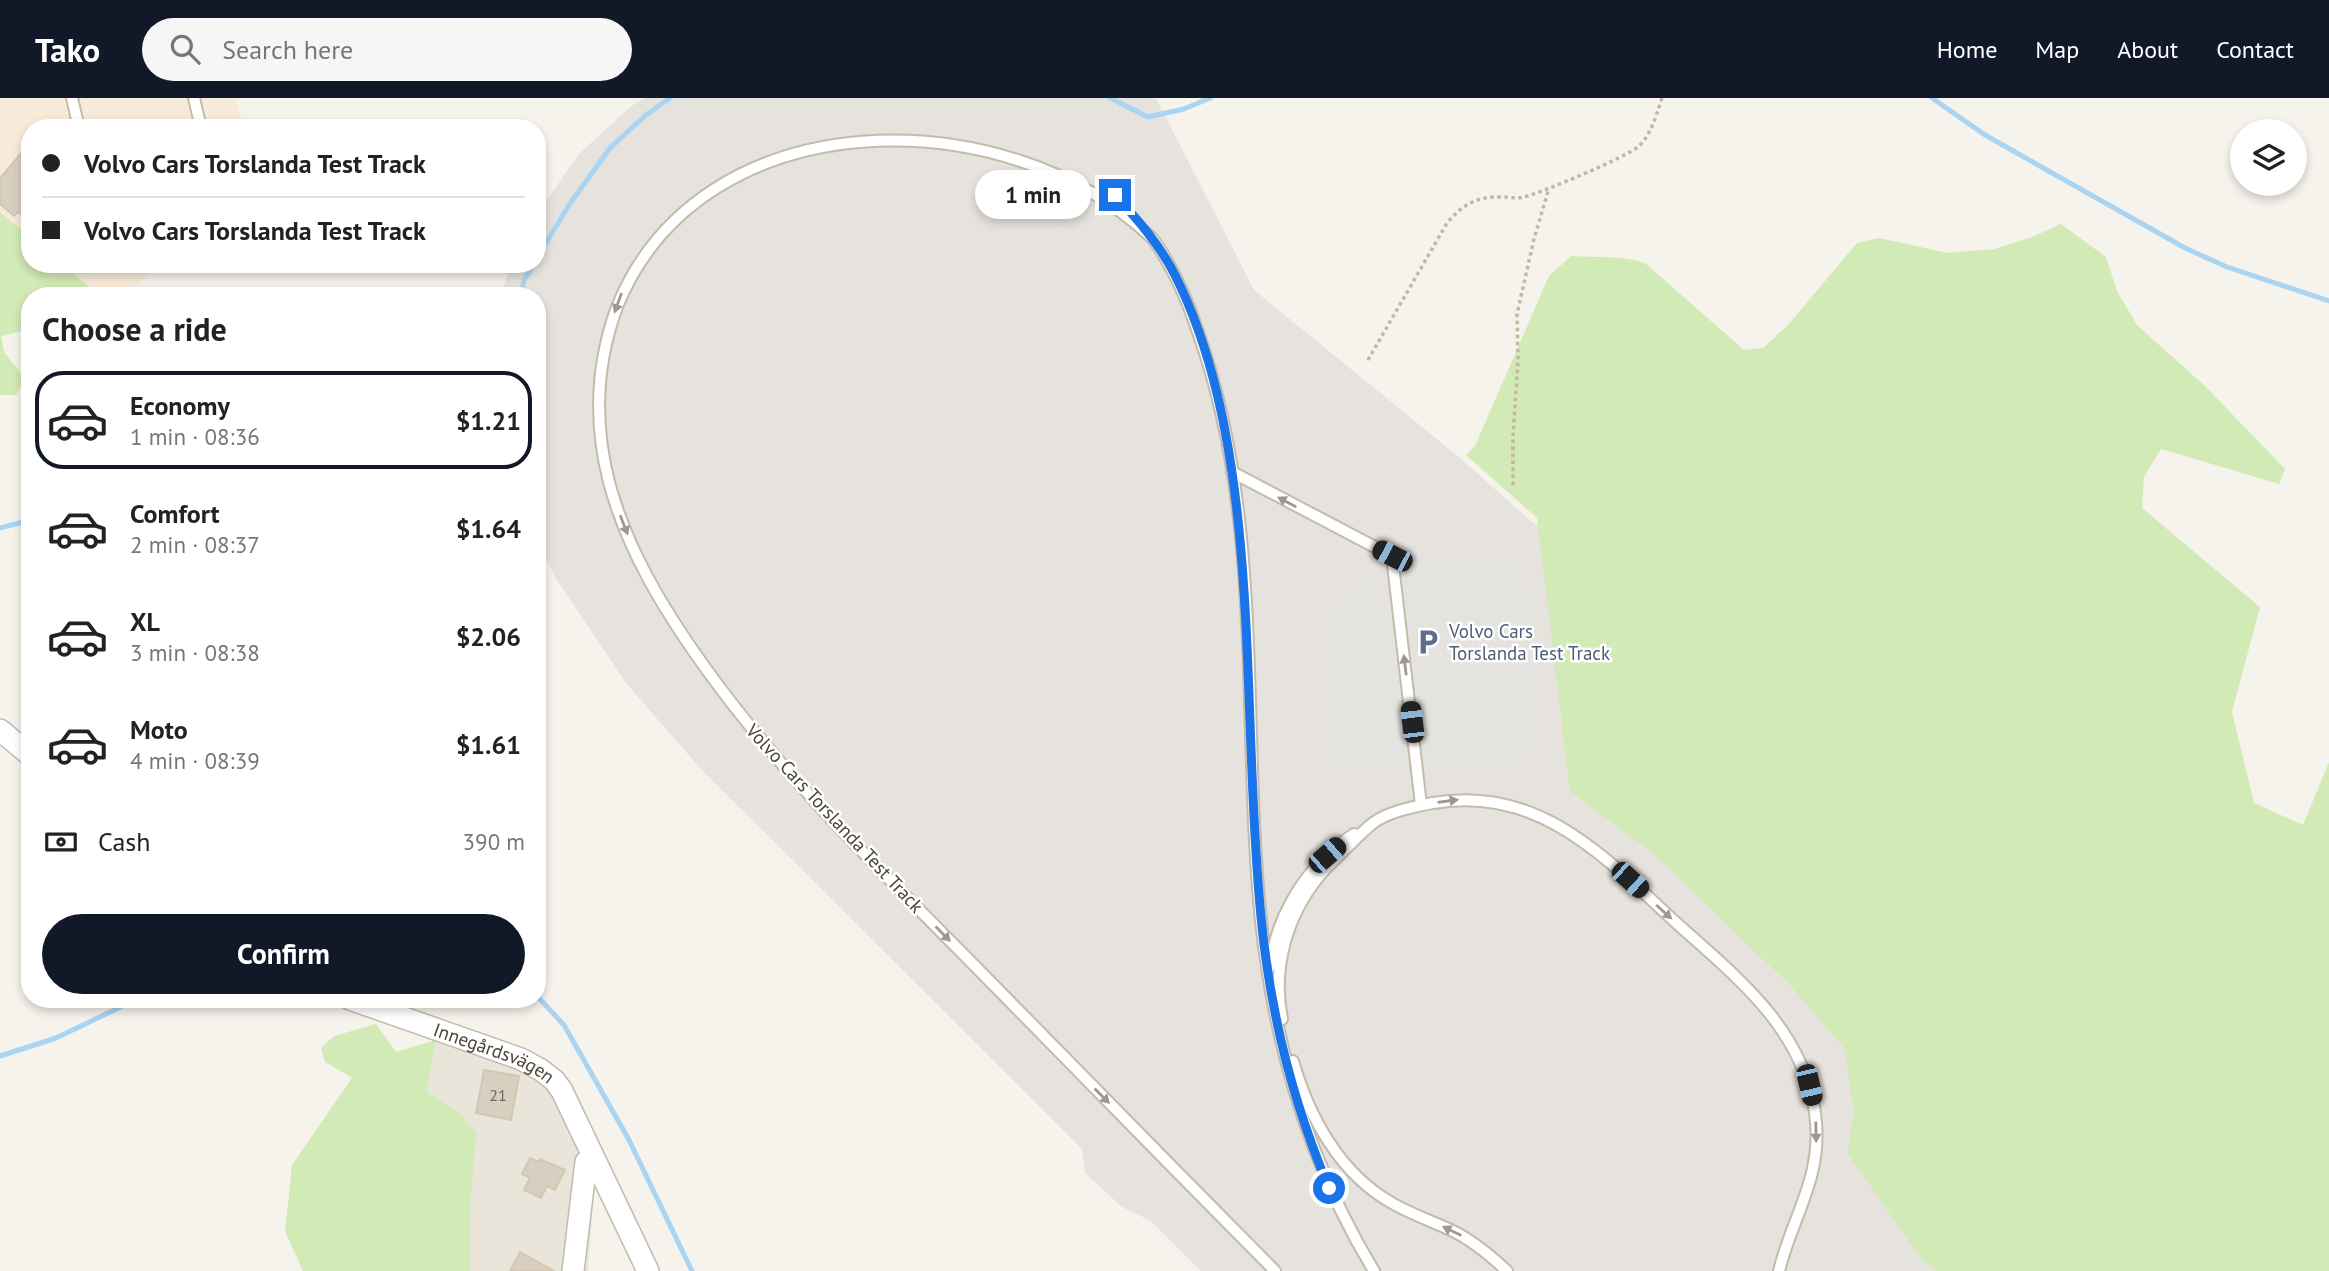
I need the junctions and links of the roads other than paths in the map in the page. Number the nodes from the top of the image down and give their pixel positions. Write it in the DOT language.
graph roads {
  1 [pos="72,98"];
  2 [pos="194,98"];
  3 [pos="77,119"];
  4 [pos="199,119"];
  5 [pos="1115,195"];
  6 [pos="670,213"];
  7 [pos="1233,472"];
  8 [pos="0,730"];
  9 [pos="21,748"];
  10 [pos="1421,805"];
  11 [pos="1374,822"];
  12 [pos="1269,984"];
  13 [pos="376,1008"];
  14 [pos="593,1158"];
  15 [pos="573,1271"];
  16 [pos="648,1271"];
  17 [pos="1275,1271"];
  18 [pos="1374,1271"];
  19 [pos="1507,1271"];
  20 [pos="1779,1271"];
  1 -- 3 [label="lane"];
  2 -- 4 [label="lane"];
  5 -- 7 [label="lane"];
  6 -- 17 [label="lane, Volvo Cars Torslanda Test Track, one-way"];
  10 -- 7 [label="lane, one-way"];
  7 -- 12 [label="lane"];
  8 -- 9 [label="street"];
  10 -- 11 [label="lane"];
  10 -- 20 [label="lane, one-way"];
  11 -- 12 [label="lane"];
  19 -- 11 [label="lane, one-way"];
  12 -- 18 [label="lane"];
  13 -- 14 [label="street, Innegårdsvägen"];
  14 -- 15 [label="street"];
  14 -- 16 [label="street, Innegårdsvägen"];
}
